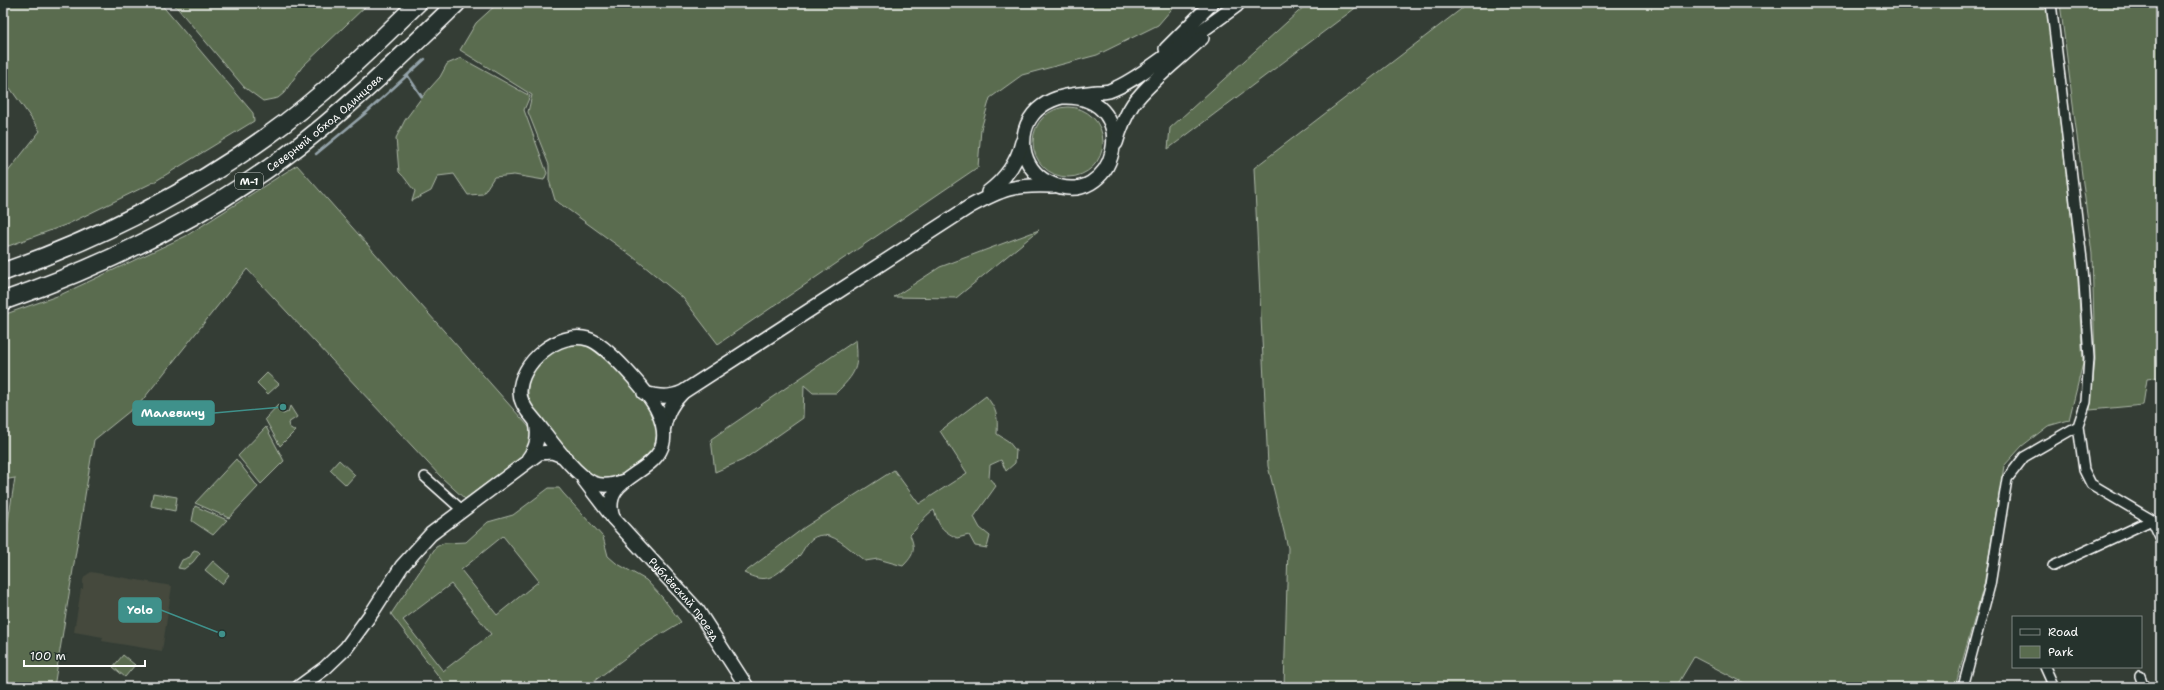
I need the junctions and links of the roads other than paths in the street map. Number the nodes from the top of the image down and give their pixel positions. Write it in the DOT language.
graph roads {
  1 [pos="418,3"];
  2 [pos="457,3"];
  3 [pos="1212,3"];
  4 [pos="2051,3"];
  5 [pos="1239,4"];
  6 [pos="1147,69"];
  7 [pos="1064,97"];
  8 [pos="1026,128"];
  9 [pos="1114,148"];
  10 [pos="1066,187"];
  11 [pos="968,207"];
  12 [pos="3,272"];
  13 [pos="3,301"];
  14 [pos="683,392"];
  15 [pos="644,393"];
  16 [pos="536,422"];
  17 [pos="2078,426"];
  18 [pos="664,427"];
  19 [pos="565,457"];
  20 [pos="528,459"];
  21 [pos="581,475"];
  22 [pos="425,477"];
  23 [pos="624,481"];
  24 [pos="462,510"];
  25 [pos="613,518"];
  26 [pos="2152,520"];
  27 [pos="2161,539"];
  28 [pos="2053,566"];
  29 [pos="2045,668"];
  30 [pos="2140,676"];
  31 [pos="299,687"];
  32 [pos="747,687"];
  33 [pos="1963,687"];
  34 [pos="2054,687"];
  35 [pos="2144,687"];
  1 -- 12 [label="highway, М-1"];
  2 -- 13 [label="highway, Северный обход Одинцова / М-1"];
  3 -- 6 [label="street"];
  4 -- 17 [label="street"];
  5 -- 6 [label="street"];
  5 -- 9 [label="street"];
  6 -- 7 [label="street"];
  7 -- 8 [label="street"];
  7 -- 9 [label="street"];
  8 -- 10 [label="street"];
  8 -- 11 [label="street"];
  9 -- 10 [label="street"];
  10 -- 11 [label="street"];
  11 -- 14 [label="street"];
  14 -- 15 [label="street"];
  14 -- 18 [label="street"];
  15 -- 16 [label="street"];
  15 -- 18 [label="street"];
  16 -- 19 [label="street"];
  16 -- 20 [label="street"];
  17 -- 26 [label="street"];
  17 -- 33 [label="street"];
  18 -- 23 [label="street"];
  19 -- 20 [label="street"];
  19 -- 21 [label="street"];
  20 -- 24 [label="street"];
  21 -- 23 [label="street"];
  21 -- 25 [label="street, Рублёвский проезд"];
  22 -- 24 [label="street"];
  23 -- 25 [label="street"];
  24 -- 31 [label="street"];
  25 -- 32 [label="street, Рублёвский проезд"];
  26 -- 27 [label="street"];
  26 -- 28 [label="street"];
  29 -- 34 [label="street"];
  30 -- 35 [label="street"];
}
